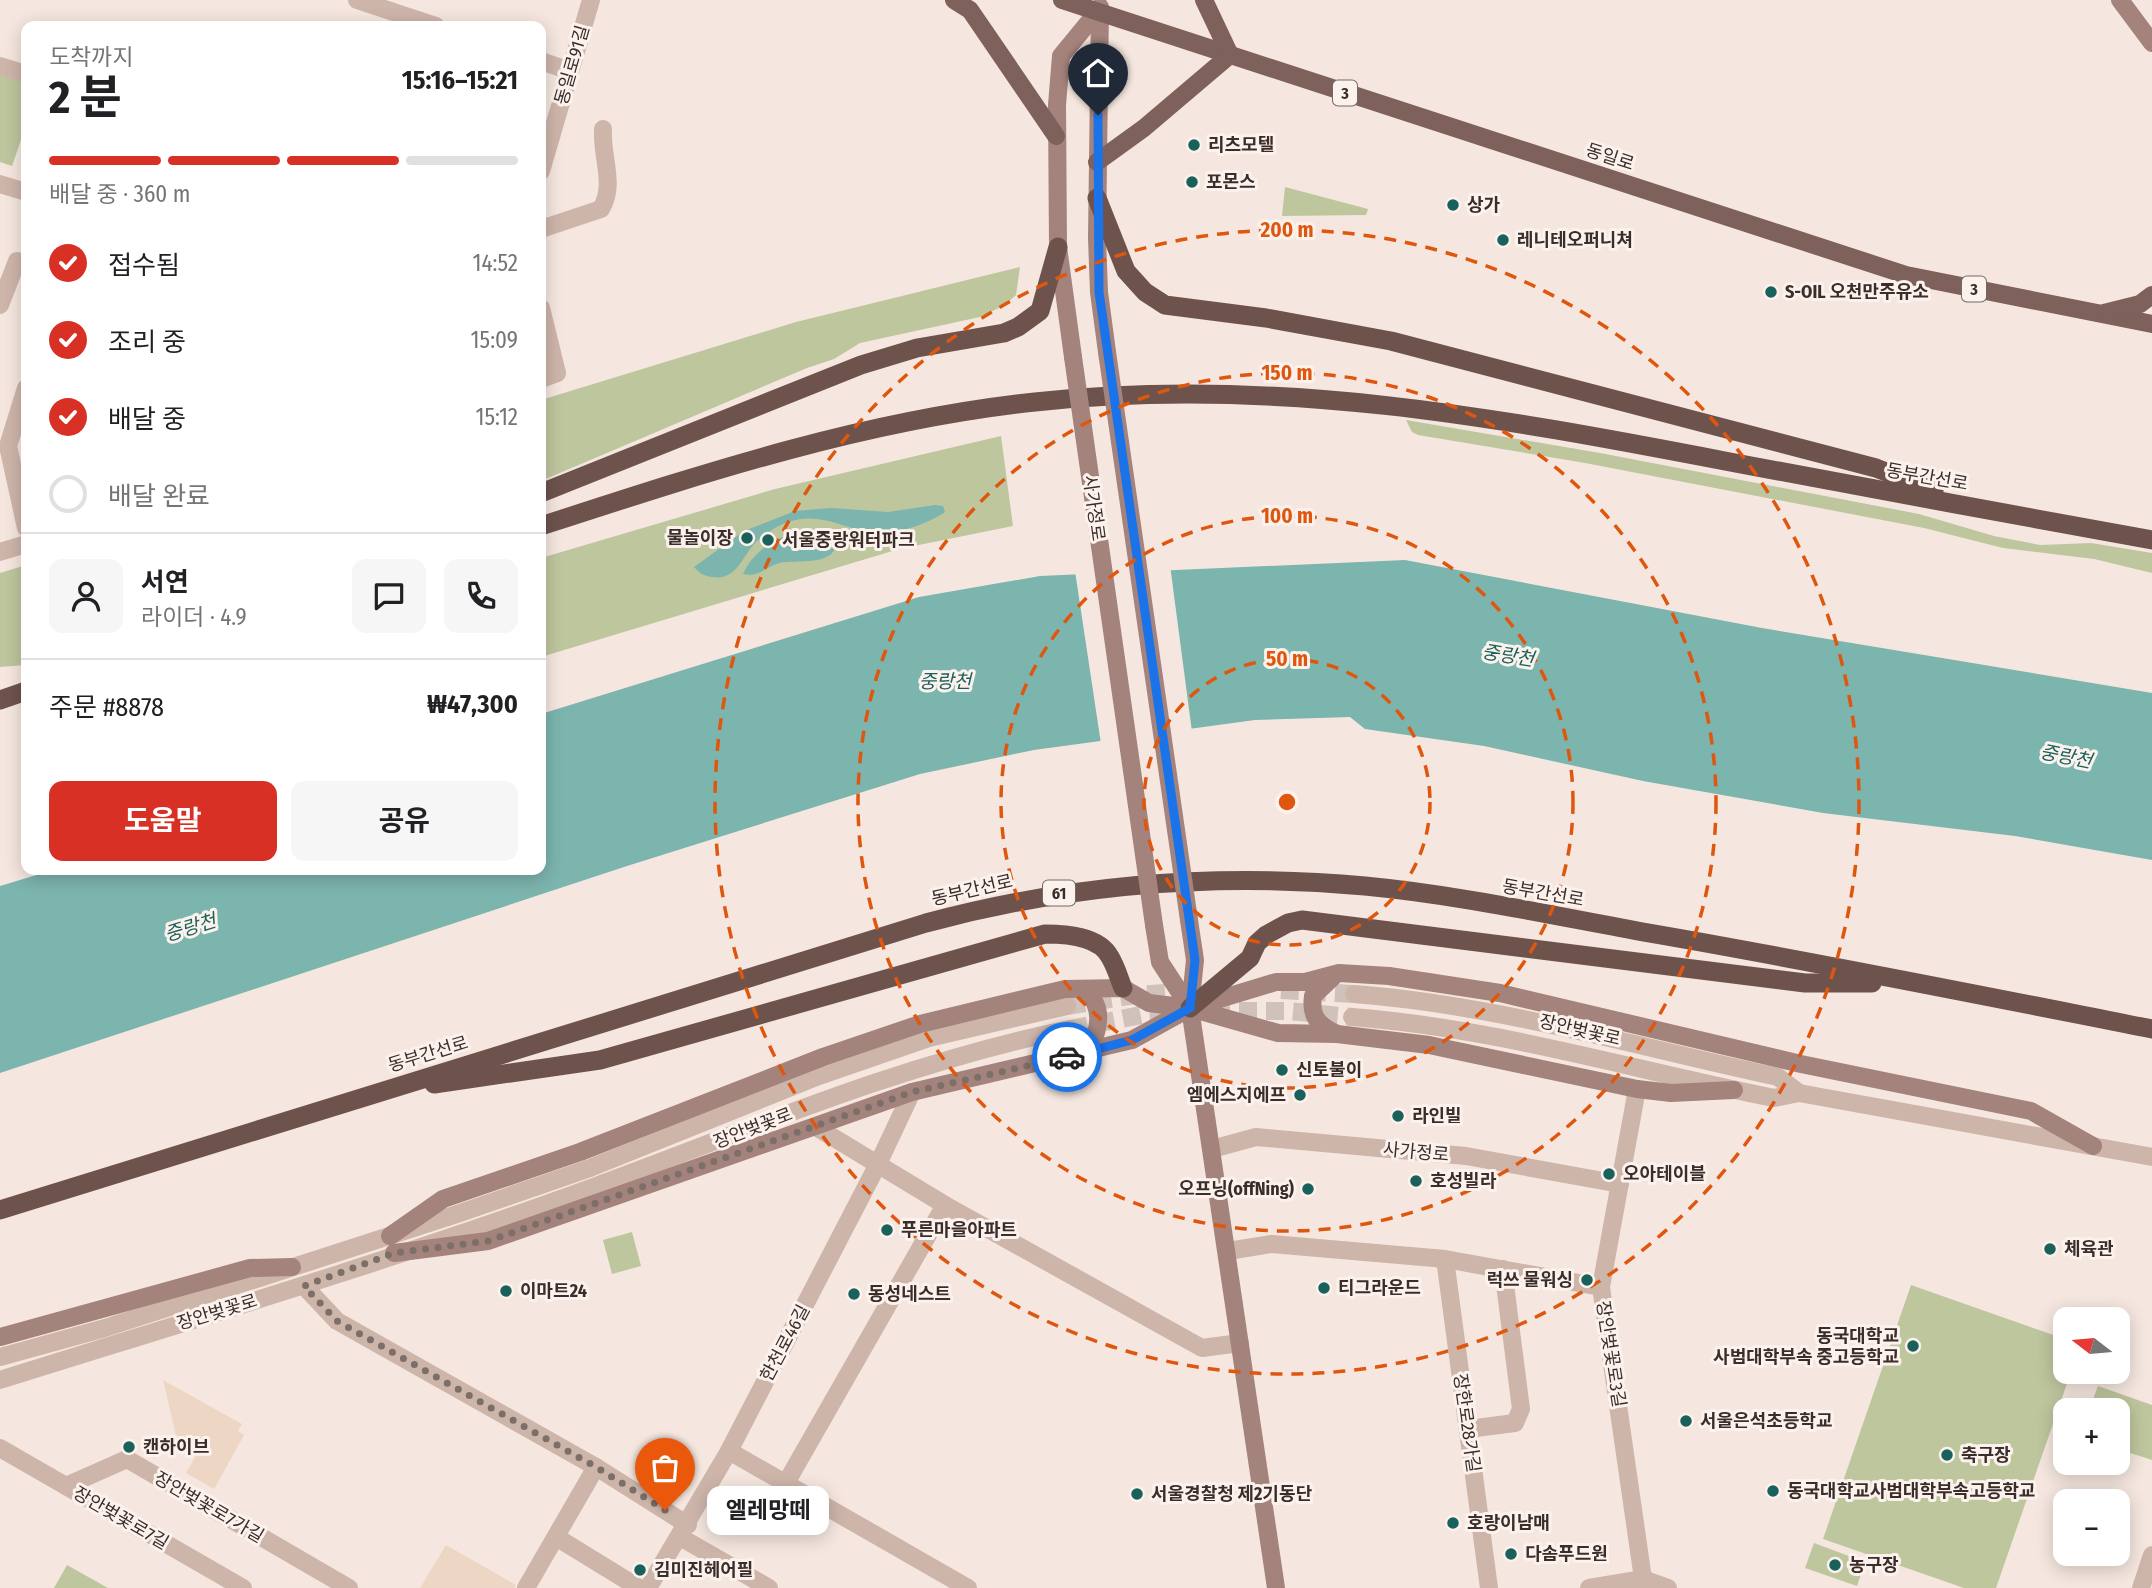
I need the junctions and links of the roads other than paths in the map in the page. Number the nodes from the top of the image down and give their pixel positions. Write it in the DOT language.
graph roads {
  1 [pos="357,0"];
  2 [pos="591,0"];
  3 [pos="954,0"];
  4 [pos="1062,0"];
  5 [pos="1204,0"];
  6 [pos="2120,0"];
  7 [pos="1100,6"];
  8 [pos="421,21"];
  9 [pos="2152,43"];
  10 [pos="1230,55"];
  11 [pos="546,63"];
  12 [pos="0,66"];
  13 [pos="570,71"];
  14 [pos="21,72"];
  15 [pos="603,130"];
  16 [pos="1056,136"];
  17 [pos="546,154"];
  18 [pos="1097,163"];
  19 [pos="0,184"];
  20 [pos="21,190"];
  21 [pos="1097,198"];
  22 [pos="546,227"];
  23 [pos="1058,247"];
  24 [pos="15,260"];
  25 [pos="2152,295"];
  26 [pos="0,305"];
  27 [pos="2097,314"];
  28 [pos="2152,324"];
  29 [pos="546,350"];
  30 [pos="549,376"];
  31 [pos="21,400"];
  32 [pos="5,438"];
  33 [pos="546,491"];
  34 [pos="21,506"];
  35 [pos="1978,508"];
  36 [pos="546,524"];
  37 [pos="2152,540"];
  38 [pos="21,546"];
  39 [pos="0,552"];
  40 [pos="21,693"];
  41 [pos="0,700"];
  42 [pos="1339,973"];
  43 [pos="1916,982"];
  44 [pos="1124,988"];
  45 [pos="1085,990"];
  46 [pos="1354,994"];
  47 [pos="1067,1006"];
  48 [pos="1190,1008"];
  49 [pos="1352,1017"];
  50 [pos="1070,1029"];
  51 [pos="2152,1029"];
  52 [pos="1337,1034"];
  53 [pos="1089,1052"];
  54 [pos="1637,1088"];
  55 [pos="1734,1090"];
  56 [pos="912,1092"];
  57 [pos="374,1093"];
  58 [pos="1799,1093"];
  59 [pos="816,1127"];
  60 [pos="2093,1146"];
  61 [pos="1212,1149"];
  62 [pos="2152,1157"];
  63 [pos="878,1164"];
  64 [pos="1620,1184"];
  65 [pos="945,1205"];
  66 [pos="0,1210"];
  67 [pos="392,1245"];
  68 [pos="1228,1251"];
  69 [pos="1445,1259"];
  70 [pos="292,1267"];
  71 [pos="1503,1269"];
  72 [pos="304,1286"];
  73 [pos="1601,1287"];
  74 [pos="0,1337"];
  75 [pos="1240,1343"];
  76 [pos="0,1357"];
  77 [pos="0,1380"];
  78 [pos="1468,1429"];
  79 [pos="0,1447"];
  80 [pos="729,1451"];
  81 [pos="596,1467"];
  82 [pos="786,1483"];
  83 [pos="66,1486"];
  84 [pos="684,1531"];
  85 [pos="556,1537"];
  86 [pos="2152,1555"];
  87 [pos="1643,1579"];
  88 [pos="243,1588"];
  89 [pos="349,1588"];
  90 [pos="526,1588"];
  91 [pos="639,1588"];
  92 [pos="648,1588"];
  93 [pos="769,1588"];
  94 [pos="968,1588"];
  95 [pos="1276,1588"];
  96 [pos="1489,1588"];
  97 [pos="1589,1588"];
  98 [pos="1668,1588"];
  99 [pos="2141,1588"];
  1 -- 8 [label="street"];
  2 -- 13 [label="street, 동일로91길"];
  3 -- 16 [label="main road"];
  4 -- 7 [label="main road, 동일로 / 3"];
  5 -- 10 [label="main road"];
  6 -- 9 [label="main road"];
  7 -- 10 [label="main road, 동일로 / 3"];
  7 -- 16 [label="main road, 사가정로"];
  7 -- 18 [label="main road"];
  10 -- 18 [label="main road"];
  10 -- 27 [label="main road, 동일로 / 3"];
  11 -- 13 [label="street"];
  12 -- 14 [label="street"];
  13 -- 17 [label="street, 동일로91길"];
  15 -- 22 [label="street"];
  16 -- 23 [label="main road, 사가정로"];
  18 -- 21 [label="main road"];
  19 -- 20 [label="street"];
  21 -- 35 [label="highway"];
  21 -- 48 [label="main road, 사가정로, bridge"];
  23 -- 33 [label="highway"];
  23 -- 48 [label="main road, 사가정로, bridge"];
  24 -- 26 [label="street"];
  25 -- 27 [label="main road"];
  27 -- 28 [label="main road, 동일로 / 3"];
  29 -- 30 [label="street"];
  31 -- 32 [label="street"];
  32 -- 34 [label="street"];
  35 -- 36 [label="highway, 동부간선로"];
  35 -- 37 [label="highway, 동부간선로"];
  38 -- 39 [label="street"];
  40 -- 41 [label="highway"];
  42 -- 48 [label="main road"];
  42 -- 52 [label="main road"];
  42 -- 60 [label="main road"];
  43 -- 48 [label="highway"];
  43 -- 51 [label="highway, 동부간선로 / 61"];
  43 -- 57 [label="highway, 동부간선로 / 61"];
  44 -- 45 [label="main road"];
  44 -- 48 [label="main road"];
  44 -- 57 [label="highway"];
  45 -- 53 [label="main road"];
  45 -- 67 [label="main road"];
  46 -- 58 [label="street, 장안벚꽃로"];
  47 -- 67 [label="street, 장안벚꽃로"];
  48 -- 52 [label="main road"];
  48 -- 53 [label="main road"];
  48 -- 61 [label="main road, 사가정로"];
  49 -- 55 [label="street, 장안벚꽃로"];
  50 -- 67 [label="street, 장안벚꽃로"];
  52 -- 54 [label="main road"];
  53 -- 56 [label="main road"];
  54 -- 55 [label="main road"];
  54 -- 64 [label="street, 장안벚꽃로3길"];
  55 -- 58 [label="street, 장안벚꽃로"];
  56 -- 59 [label="main road"];
  56 -- 63 [label="street, 한천로46길"];
  57 -- 66 [label="highway, 동부간선로 / 61"];
  58 -- 60 [label="street, 장안벚꽃로"];
  59 -- 63 [label="street"];
  59 -- 67 [label="main road"];
  60 -- 62 [label="street, 장안벚꽃로"];
  61 -- 64 [label="street, 사가정로"];
  61 -- 68 [label="main road, 사가정로"];
  63 -- 65 [label="street"];
  63 -- 80 [label="street, 한천로46길"];
  64 -- 73 [label="street, 장안벚꽃로3길"];
  65 -- 75 [label="street"];
  65 -- 82 [label="street"];
  67 -- 70 [label="street, 장안벚꽃로"];
  67 -- 72 [label="street, 장안벚꽃로"];
  68 -- 69 [label="street"];
  68 -- 75 [label="main road, 사가정로"];
  69 -- 71 [label="street"];
  69 -- 78 [label="street, 장한로28가길"];
  70 -- 74 [label="main road"];
  70 -- 76 [label="street, 장안벚꽃로"];
  71 -- 73 [label="street"];
  71 -- 78 [label="street"];
  72 -- 77 [label="street, 장안벚꽃로"];
  72 -- 81 [label="street"];
  73 -- 87 [label="street, 장안벚꽃로3길"];
  75 -- 95 [label="main road, 사가정로"];
  78 -- 96 [label="street, 장한로28가길"];
  79 -- 83 [label="street, 장안벚꽃로7길"];
  80 -- 82 [label="street"];
  80 -- 84 [label="street, 한천로46길"];
  81 -- 84 [label="street"];
  81 -- 85 [label="street"];
  82 -- 94 [label="street"];
  83 -- 88 [label="street, 장안벚꽃로7길"];
  83 -- 89 [label="street, 장안벚꽃로7가길"];
  84 -- 92 [label="street, 한천로46길"];
  84 -- 93 [label="street"];
  85 -- 90 [label="street"];
  85 -- 91 [label="street"];
  86 -- 99 [label="street"];
  87 -- 97 [label="street"];
  87 -- 98 [label="street"];
}
